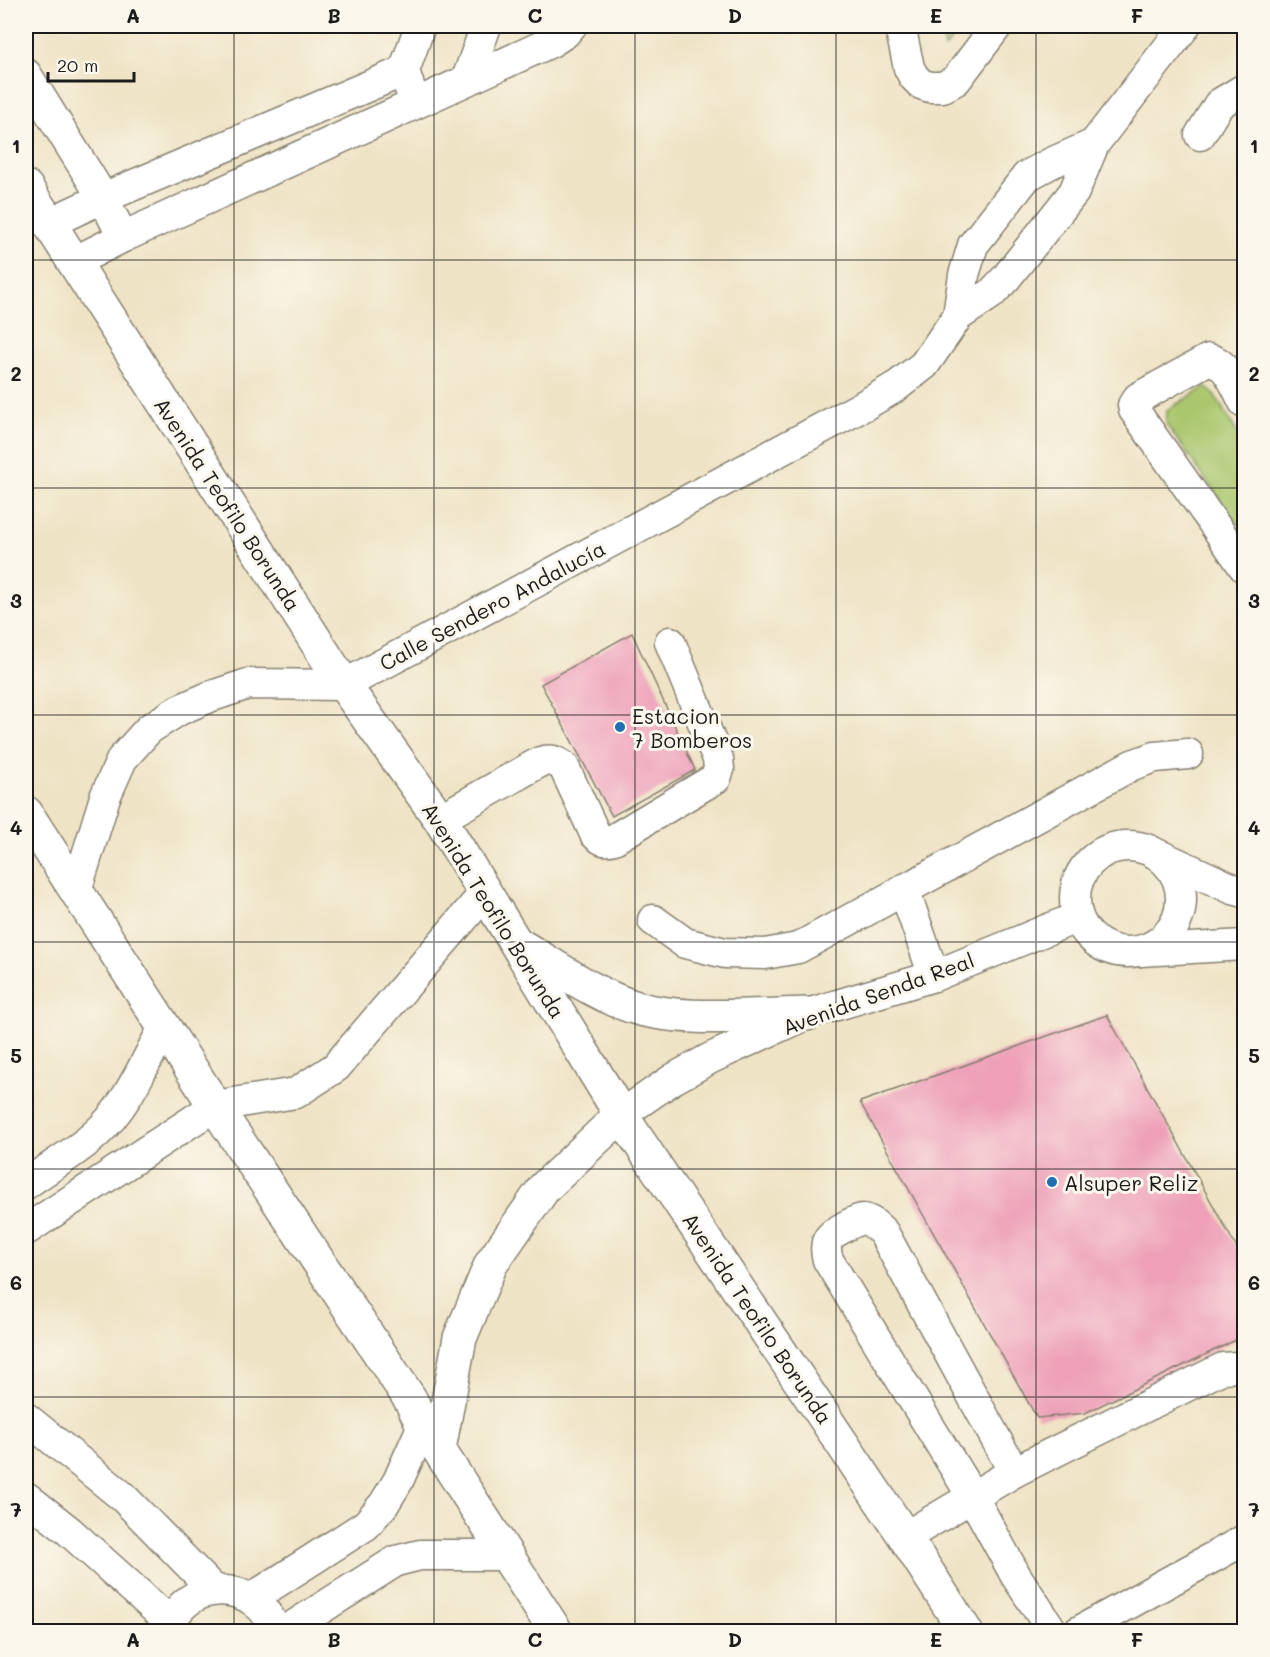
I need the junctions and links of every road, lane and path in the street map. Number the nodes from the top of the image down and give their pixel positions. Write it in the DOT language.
graph roads {
  1 [pos="420,26"];
  2 [pos="486,26"];
  3 [pos="571,26"];
  4 [pos="900,26"];
  5 [pos="997,26"];
  6 [pos="1185,26"];
  7 [pos="404,71"];
  8 [pos="26,74"];
  9 [pos="467,80"];
  10 [pos="1245,89"];
  11 [pos="415,103"];
  12 [pos="1200,135"];
  13 [pos="1094,144"];
  14 [pos="26,187"];
  15 [pos="103,198"];
  16 [pos="49,223"];
  17 [pos="123,237"];
  18 [pos="74,262"];
  19 [pos="958,316"];
  20 [pos="1245,402"];
  21 [pos="1245,567"];
  22 [pos="670,642"];
  23 [pos="344,685"];
  24 [pos="1188,754"];
  25 [pos="26,813"];
  26 [pos="440,819"];
  27 [pos="1157,854"];
  28 [pos="904,890"];
  29 [pos="76,891"];
  30 [pos="1245,892"];
  31 [pos="485,893"];
  32 [pos="1078,917"];
  33 [pos="653,920"];
  34 [pos="516,943"];
  35 [pos="1245,945"];
  36 [pos="1140,951"];
  37 [pos="934,976"];
  38 [pos="807,1014"];
  39 [pos="164,1028"];
  40 [pos="215,1106"];
  41 [pos="621,1115"];
  42 [pos="26,1184"];
  43 [pos="26,1230"];
  44 [pos="1245,1370"];
  45 [pos="26,1418"];
  46 [pos="431,1437"];
  47 [pos="1014,1473"];
  48 [pos="972,1496"];
  49 [pos="26,1497"];
  50 [pos="905,1537"];
  51 [pos="1245,1540"];
  52 [pos="507,1555"];
  53 [pos="214,1590"];
  54 [pos="252,1598"];
  55 [pos="168,1627"];
  56 [pos="276,1632"];
  57 [pos="284,1632"];
  58 [pos="556,1632"];
  59 [pos="966,1632"];
  60 [pos="1053,1632"];
  61 [pos="1078,1632"];
  1 -- 7 [label="street"];
  2 -- 9 [label="street"];
  3 -- 9 [label="street"];
  4 -- 5 [label="street"];
  6 -- 13 [label="street, Calle Sendero Andalucía"];
  7 -- 11 [label="street"];
  7 -- 15 [label="street"];
  8 -- 15 [label="street"];
  9 -- 11 [label="street"];
  10 -- 12 [label="street"];
  11 -- 17 [label="street"];
  13 -- 19 [label="street, Calle Sendero Andalucía"];
  13 -- 19 [label="street, Calle Sendero Andalucía"];
  14 -- 16 [label="main road, Avenida Teofilo Borunda"];
  15 -- 16 [label="street"];
  15 -- 17 [label="street"];
  16 -- 18 [label="main road, Avenida Teofilo Borunda"];
  17 -- 18 [label="street"];
  18 -- 23 [label="main road, Avenida Teofilo Borunda"];
  19 -- 23 [label="street, Calle Sendero Andalucía"];
  20 -- 21 [label="street"];
  22 -- 26 [label="street"];
  23 -- 26 [label="main road, Avenida Teofilo Borunda"];
  23 -- 29 [label="street, Calle Sendero Andalucía"];
  24 -- 28 [label="street"];
  25 -- 29 [label="main road"];
  26 -- 31 [label="main road, Avenida Teofilo Borunda"];
  27 -- 30 [label="street"];
  27 -- 32 [label="street"];
  27 -- 36 [label="street"];
  28 -- 33 [label="street"];
  28 -- 37 [label="street"];
  29 -- 39 [label="main road"];
  31 -- 34 [label="main road, Avenida Teofilo Borunda"];
  31 -- 40 [label="street"];
  32 -- 36 [label="street"];
  32 -- 37 [label="street, Avenida Senda Real"];
  34 -- 38 [label="main road"];
  34 -- 41 [label="main road, Avenida Teofilo Borunda"];
  35 -- 36 [label="street"];
  37 -- 38 [label="street, Avenida Senda Real"];
  38 -- 41 [label="street, Avenida Senda Real"];
  39 -- 40 [label="main road"];
  39 -- 42 [label="street"];
  40 -- 43 [label="street"];
  40 -- 46 [label="main road"];
  41 -- 46 [label="main road"];
  41 -- 50 [label="main road, Avenida Teofilo Borunda"];
  44 -- 47 [label="street"];
  45 -- 53 [label="street"];
  46 -- 52 [label="main road"];
  46 -- 54 [label="street"];
  47 -- 48 [label="street"];
  47 -- 48 [label="street"];
  48 -- 50 [label="street"];
  48 -- 60 [label="street"];
  49 -- 55 [label="street"];
  50 -- 59 [label="main road, Avenida Teofilo Borunda"];
  51 -- 61 [label="street"];
  52 -- 57 [label="street"];
  52 -- 58 [label="main road"];
  53 -- 54 [label="street"];
  53 -- 55 [label="street"];
  54 -- 56 [label="street"];
}
